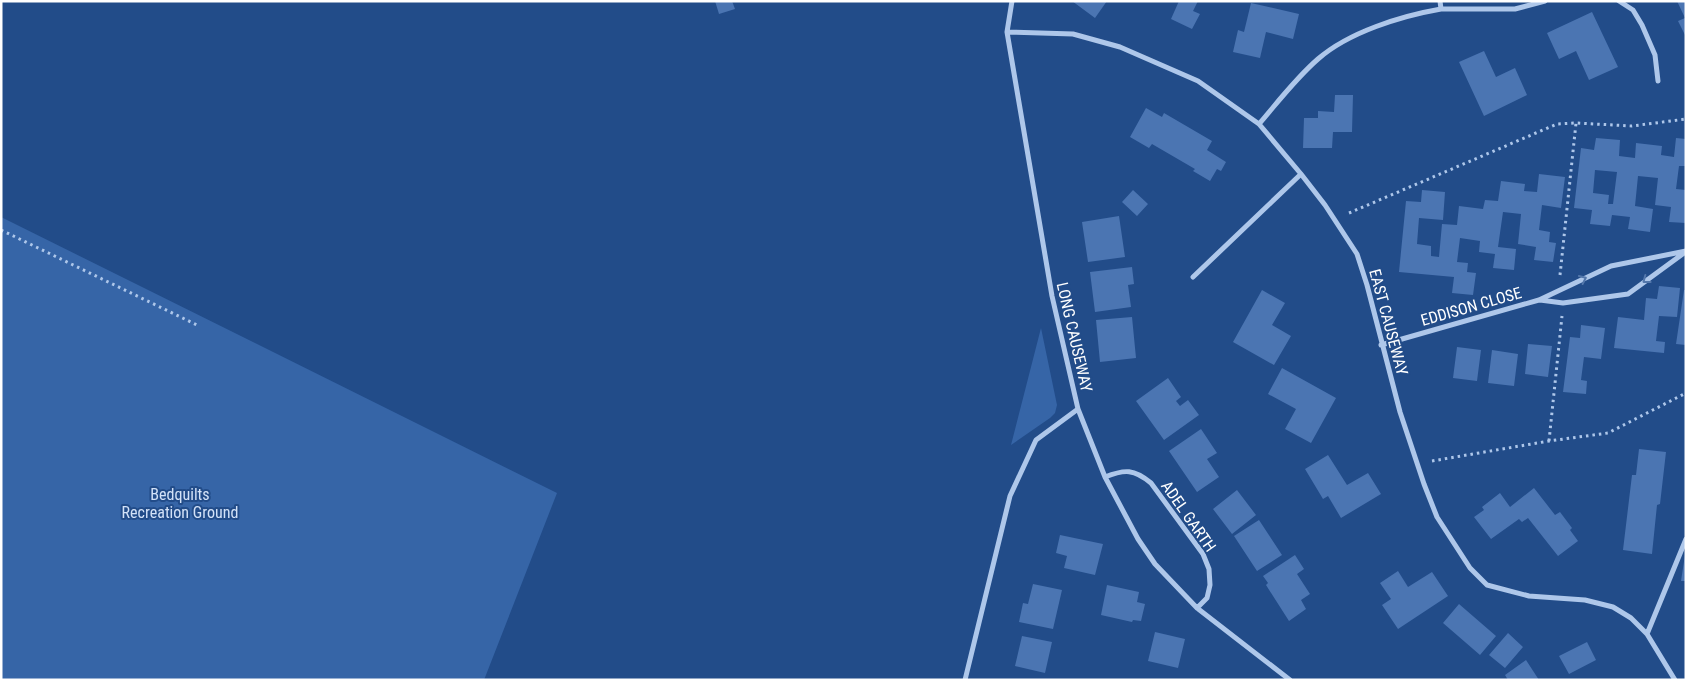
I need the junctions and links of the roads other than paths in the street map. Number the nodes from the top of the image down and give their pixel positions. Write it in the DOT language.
graph roads {
  1 [pos="1012,1"];
  2 [pos="1440,1"];
  3 [pos="1545,1"];
  4 [pos="1619,1"];
  5 [pos="1441,9"];
  6 [pos="1007,32"];
  7 [pos="1658,81"];
  8 [pos="1259,124"];
  9 [pos="1301,174"];
  10 [pos="1193,278"];
  11 [pos="1539,300"];
  12 [pos="1382,345"];
  13 [pos="1078,409"];
  14 [pos="1106,477"];
  15 [pos="1686,538"];
  16 [pos="1198,608"];
  17 [pos="1647,634"];
  18 [pos="965,680"];
  19 [pos="1290,680"];
  20 [pos="1676,680"];
  1 -- 6 [label="street, LONG CAUSEWAY"];
  2 -- 5 [label="street"];
  3 -- 5 [label="street"];
  4 -- 7 [label="street"];
  5 -- 8 [label="street"];
  6 -- 8 [label="street, EAST CAUSEWAY"];
  6 -- 13 [label="street, LONG CAUSEWAY"];
  8 -- 9 [label="street, EAST CAUSEWAY"];
  9 -- 10 [label="street"];
  9 -- 12 [label="street, EAST CAUSEWAY"];
  11 -- 11 [label="street, EDDISON CLOSE, one-way"];
  11 -- 12 [label="street, EDDISON CLOSE"];
  12 -- 17 [label="street, EAST CAUSEWAY"];
  13 -- 14 [label="street"];
  13 -- 18 [label="street, LONG CAUSEWAY"];
  14 -- 16 [label="street"];
  14 -- 16 [label="street, ADEL GARTH"];
  15 -- 17 [label="street"];
  16 -- 19 [label="street"];
  17 -- 20 [label="street, EAST CAUSEWAY"];
}
